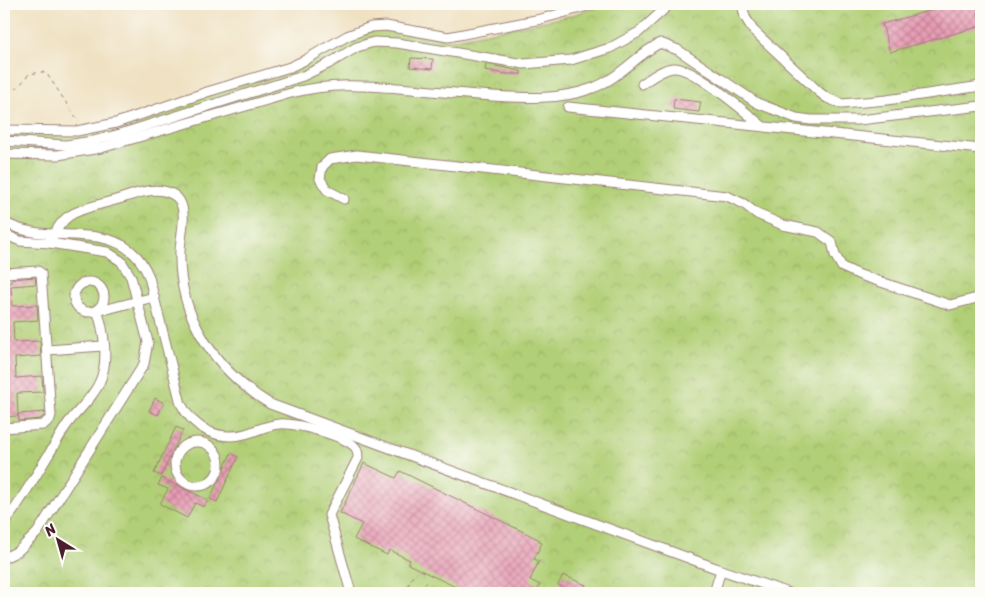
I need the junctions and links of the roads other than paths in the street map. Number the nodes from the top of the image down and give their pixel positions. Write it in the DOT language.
graph roads {
  1 [pos="596,4"];
  2 [pos="670,4"];
  3 [pos="742,4"];
  4 [pos="642,84"];
  5 [pos="981,86"];
  6 [pos="981,106"];
  7 [pos="568,107"];
  8 [pos="761,126"];
  9 [pos="4,130"];
  10 [pos="4,142"];
  11 [pos="981,149"];
  12 [pos="4,154"];
  13 [pos="344,199"];
  14 [pos="4,222"];
  15 [pos="4,234"];
  16 [pos="54,234"];
  17 [pos="49,243"];
  18 [pos="4,273"];
  19 [pos="154,297"];
  20 [pos="981,298"];
  21 [pos="137,302"];
  22 [pos="103,346"];
  23 [pos="47,350"];
  24 [pos="4,428"];
  25 [pos="212,434"];
  26 [pos="206,443"];
  27 [pos="4,522"];
  28 [pos="4,558"];
  29 [pos="721,570"];
  30 [pos="351,593"];
  31 [pos="714,593"];
  32 [pos="789,593"];
  1 -- 9 [label="street"];
  2 -- 10 [label="street"];
  3 -- 5 [label="street"];
  4 -- 8 [label="street"];
  6 -- 12 [label="street"];
  7 -- 8 [label="street"];
  8 -- 11 [label="street"];
  13 -- 20 [label="street"];
  14 -- 16 [label="street"];
  15 -- 17 [label="street"];
  16 -- 17 [label="street"];
  16 -- 19 [label="street"];
  16 -- 29 [label="street"];
  17 -- 21 [label="street"];
  18 -- 23 [label="street"];
  19 -- 21 [label="street"];
  19 -- 25 [label="street"];
  21 -- 22 [label="street"];
  21 -- 28 [label="street"];
  22 -- 23 [label="street"];
  22 -- 27 [label="street"];
  23 -- 24 [label="street"];
  25 -- 26 [label="street"];
  25 -- 30 [label="street"];
  26 -- 26 [label="street"];
  29 -- 31 [label="street"];
  29 -- 32 [label="street"];
}
